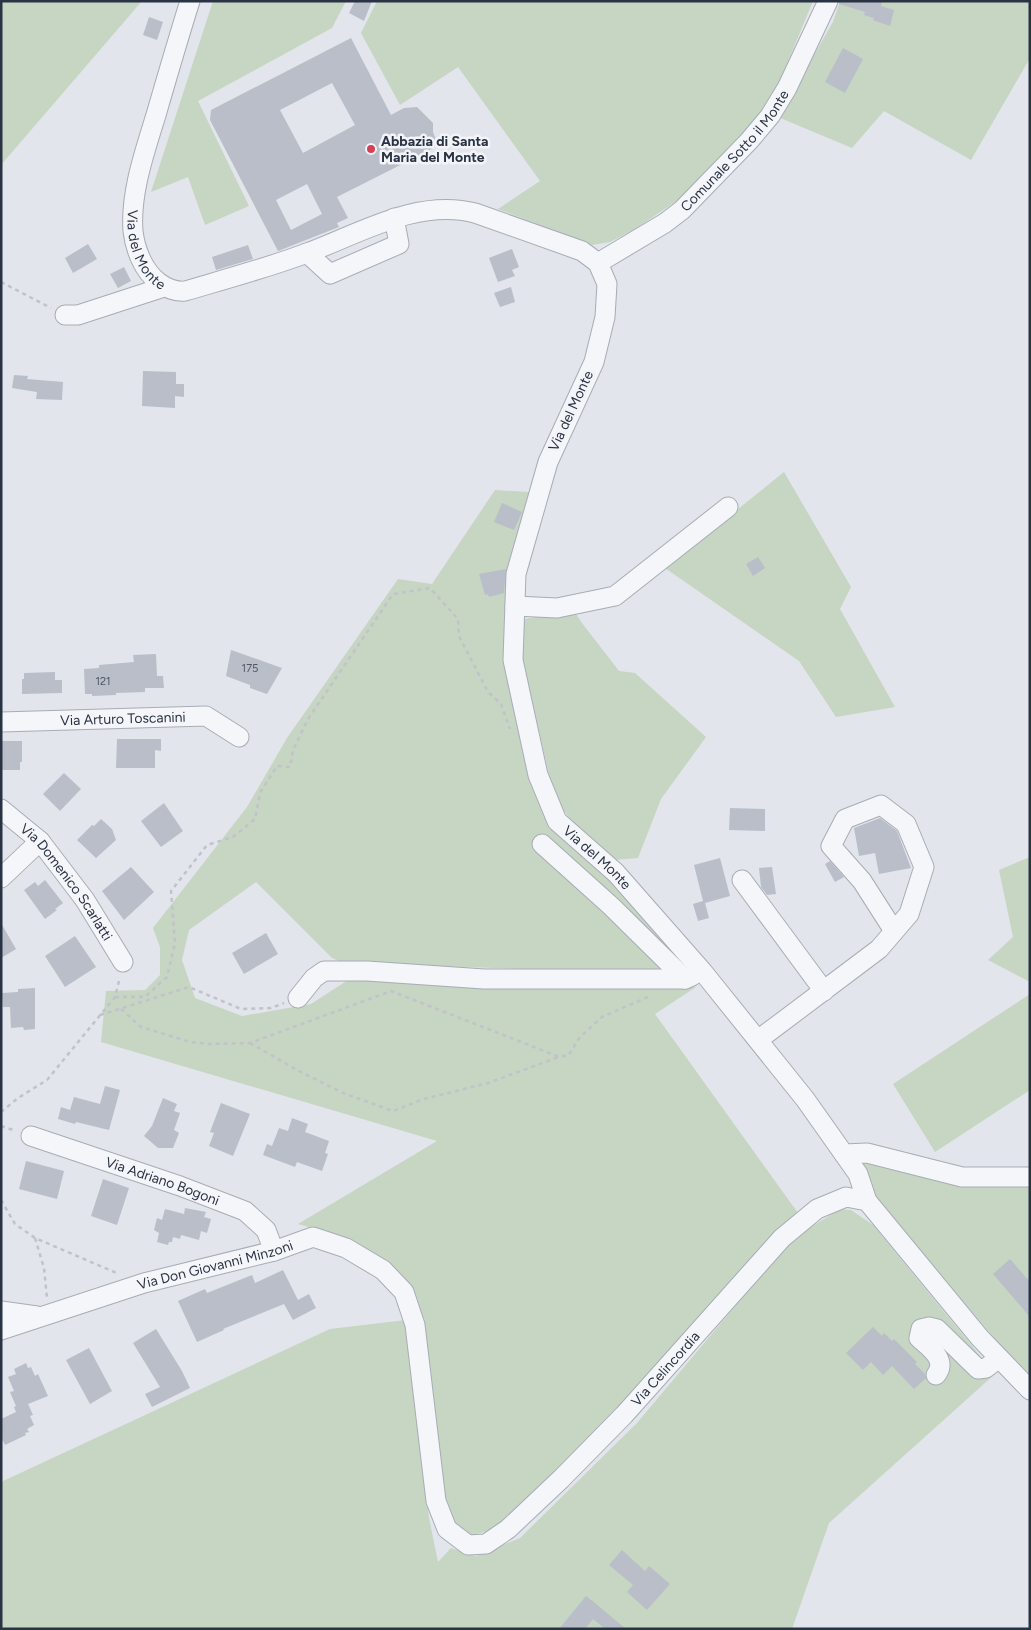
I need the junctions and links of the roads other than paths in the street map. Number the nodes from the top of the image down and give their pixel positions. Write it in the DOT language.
graph roads {
  1 [pos="190,1"];
  2 [pos="828,1"];
  3 [pos="394,218"];
  4 [pos="307,253"];
  5 [pos="598,263"];
  6 [pos="164,286"];
  7 [pos="65,315"];
  8 [pos="728,507"];
  9 [pos="515,606"];
  10 [pos="1,722"];
  11 [pos="239,737"];
  12 [pos="538,775"];
  13 [pos="535,806"];
  14 [pos="1,809"];
  15 [pos="40,841"];
  16 [pos="542,844"];
  17 [pos="1,878"];
  18 [pos="742,880"];
  19 [pos="894,931"];
  20 [pos="123,962"];
  21 [pos="694,975"];
  22 [pos="824,991"];
  23 [pos="298,998"];
  24 [pos="758,1040"];
  25 [pos="32,1136"];
  26 [pos="844,1154"];
  27 [pos="1030,1177"];
  28 [pos="867,1201"];
  29 [pos="274,1250"];
  30 [pos="408,1306"];
  31 [pos="1,1311"];
  32 [pos="45,1316"];
  33 [pos="1,1330"];
  34 [pos="999,1358"];
  35 [pos="936,1375"];
  36 [pos="1030,1390"];
  1 -- 6 [label="street, Via del Monte"];
  2 -- 5 [label="street, Comunale Sotto il Monte"];
  3 -- 4 [label="street, Via del Monte"];
  3 -- 4 [label="street"];
  3 -- 5 [label="street, Via del Monte"];
  4 -- 6 [label="street, Via del Monte"];
  5 -- 9 [label="street, Via del Monte"];
  6 -- 7 [label="street"];
  8 -- 9 [label="street"];
  9 -- 12 [label="street, Via del Monte"];
  10 -- 11 [label="street, Via Arturo Toscanini"];
  12 -- 13 [label="street"];
  12 -- 21 [label="street, Via del Monte"];
  14 -- 15 [label="street, Via Domenico Scarlatti"];
  15 -- 17 [label="street"];
  15 -- 20 [label="street, Via Domenico Scarlatti"];
  16 -- 21 [label="street"];
  18 -- 22 [label="street"];
  19 -- 19 [label="street"];
  19 -- 22 [label="street"];
  21 -- 23 [label="street"];
  21 -- 24 [label="street, Via del Monte"];
  22 -- 24 [label="street"];
  24 -- 26 [label="street, Via del Monte"];
  25 -- 29 [label="street, Via Adriano Bogoni"];
  26 -- 27 [label="street"];
  26 -- 28 [label="street, Via del Monte"];
  28 -- 30 [label="street, Via Celincordia"];
  28 -- 34 [label="street"];
  29 -- 30 [label="street, Via Don Giovanni Minzoni"];
  29 -- 32 [label="street, Via Don Giovanni Minzoni"];
  31 -- 32 [label="street"];
  32 -- 33 [label="street, Via Don Giovanni Minzoni"];
  34 -- 35 [label="street"];
  34 -- 36 [label="street"];
}
